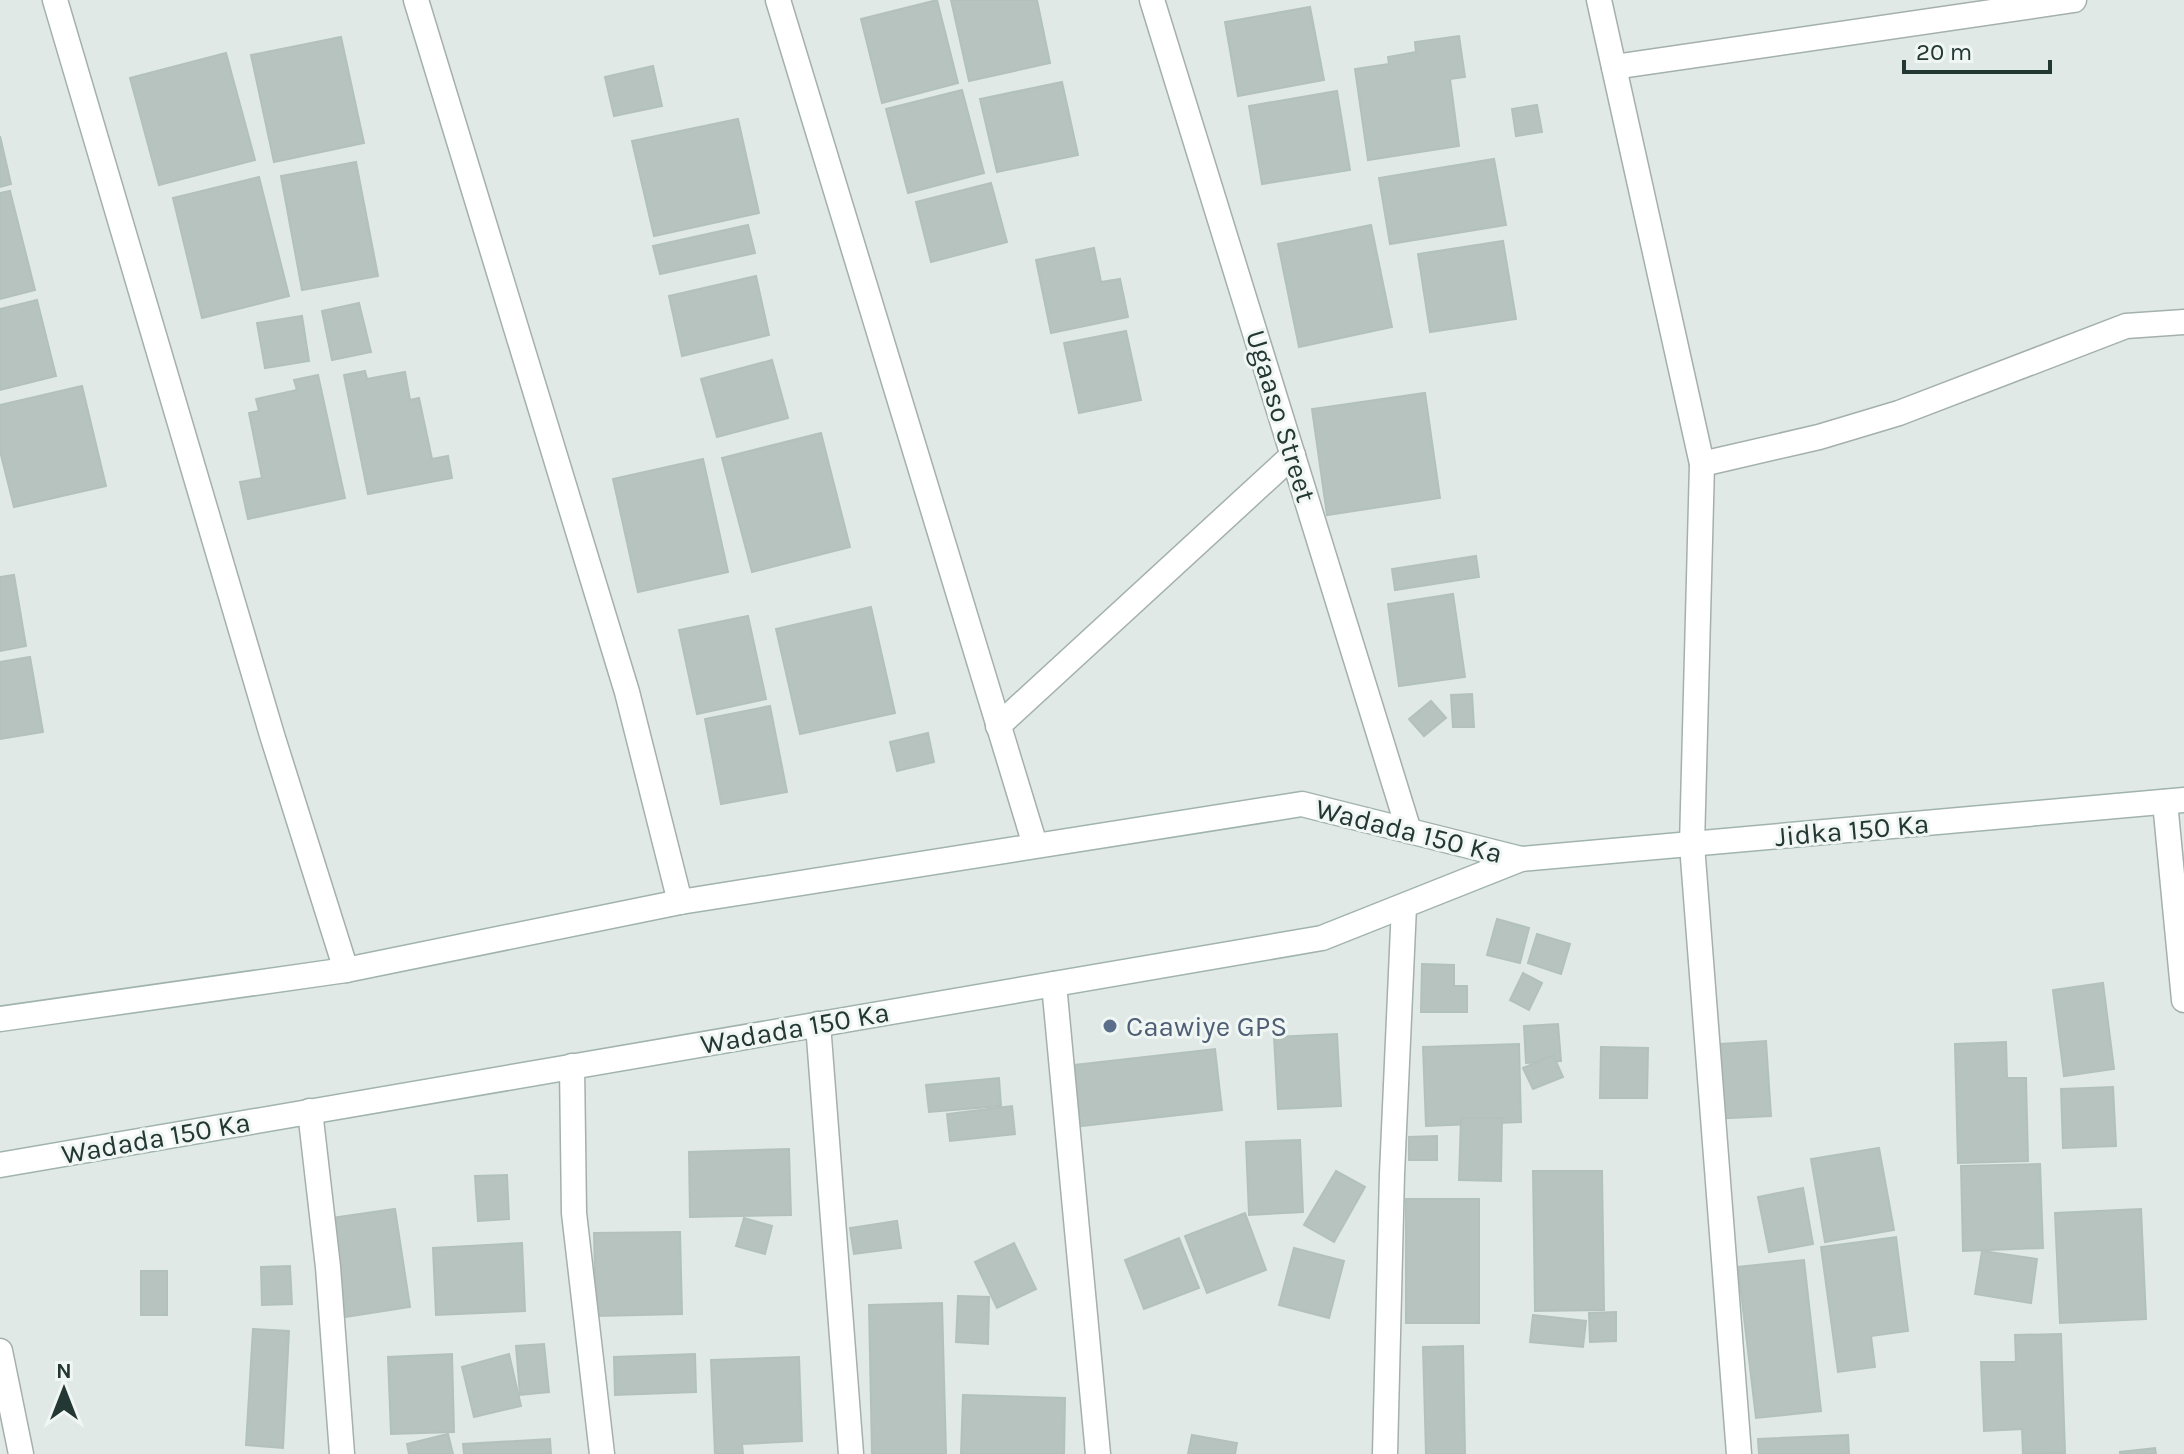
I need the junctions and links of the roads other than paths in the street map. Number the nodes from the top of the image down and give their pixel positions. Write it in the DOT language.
graph roads {
  1 [pos="55,0"];
  2 [pos="416,0"];
  3 [pos="778,0"];
  4 [pos="1152,0"];
  5 [pos="1599,0"];
  6 [pos="2074,0"];
  7 [pos="1614,67"];
  8 [pos="2184,322"];
  9 [pos="1293,455"];
  10 [pos="1702,464"];
  11 [pos="998,726"];
  12 [pos="2174,801"];
  13 [pos="1409,831"];
  14 [pos="1035,845"];
  15 [pos="1692,845"];
  16 [pos="1521,859"];
  17 [pos="680,902"];
  18 [pos="1404,906"];
  19 [pos="346,970"];
  20 [pos="1054,984"];
  21 [pos="2184,1000"];
  22 [pos="0,1019"];
  23 [pos="818,1024"];
  24 [pos="572,1066"];
  25 [pos="310,1111"];
  26 [pos="0,1165"];
  27 [pos="0,1351"];
  28 [pos="21,1454"];
  29 [pos="342,1454"];
  30 [pos="602,1454"];
  31 [pos="851,1454"];
  32 [pos="1098,1454"];
  33 [pos="1385,1454"];
  34 [pos="1739,1454"];
  1 -- 19 [label="street"];
  2 -- 17 [label="street"];
  3 -- 11 [label="street"];
  4 -- 9 [label="street, Ugaaso Street"];
  5 -- 7 [label="street"];
  6 -- 7 [label="street"];
  7 -- 10 [label="street"];
  8 -- 10 [label="street"];
  9 -- 11 [label="street"];
  9 -- 13 [label="street, Ugaaso Street"];
  10 -- 15 [label="street"];
  11 -- 14 [label="street"];
  12 -- 15 [label="street, Jidka 150 Ka"];
  12 -- 21 [label="street"];
  13 -- 14 [label="street, Wadada 150 Ka"];
  13 -- 16 [label="street, Wadada 150 Ka"];
  14 -- 17 [label="street, Wadada 150 Ka"];
  15 -- 16 [label="street, Jidka 150 Ka"];
  15 -- 34 [label="street"];
  16 -- 18 [label="street, Wadada 150 Ka"];
  17 -- 19 [label="street, Wadada 150 Ka"];
  18 -- 20 [label="street, Wadada 150 Ka"];
  18 -- 33 [label="street"];
  19 -- 22 [label="street, Wadada 150 Ka"];
  20 -- 23 [label="street, Wadada 150 Ka"];
  20 -- 32 [label="street"];
  23 -- 24 [label="street, Wadada 150 Ka"];
  23 -- 31 [label="street"];
  24 -- 25 [label="street, Wadada 150 Ka"];
  24 -- 30 [label="street"];
  25 -- 26 [label="street, Wadada 150 Ka"];
  25 -- 29 [label="street"];
  27 -- 28 [label="street"];
}
